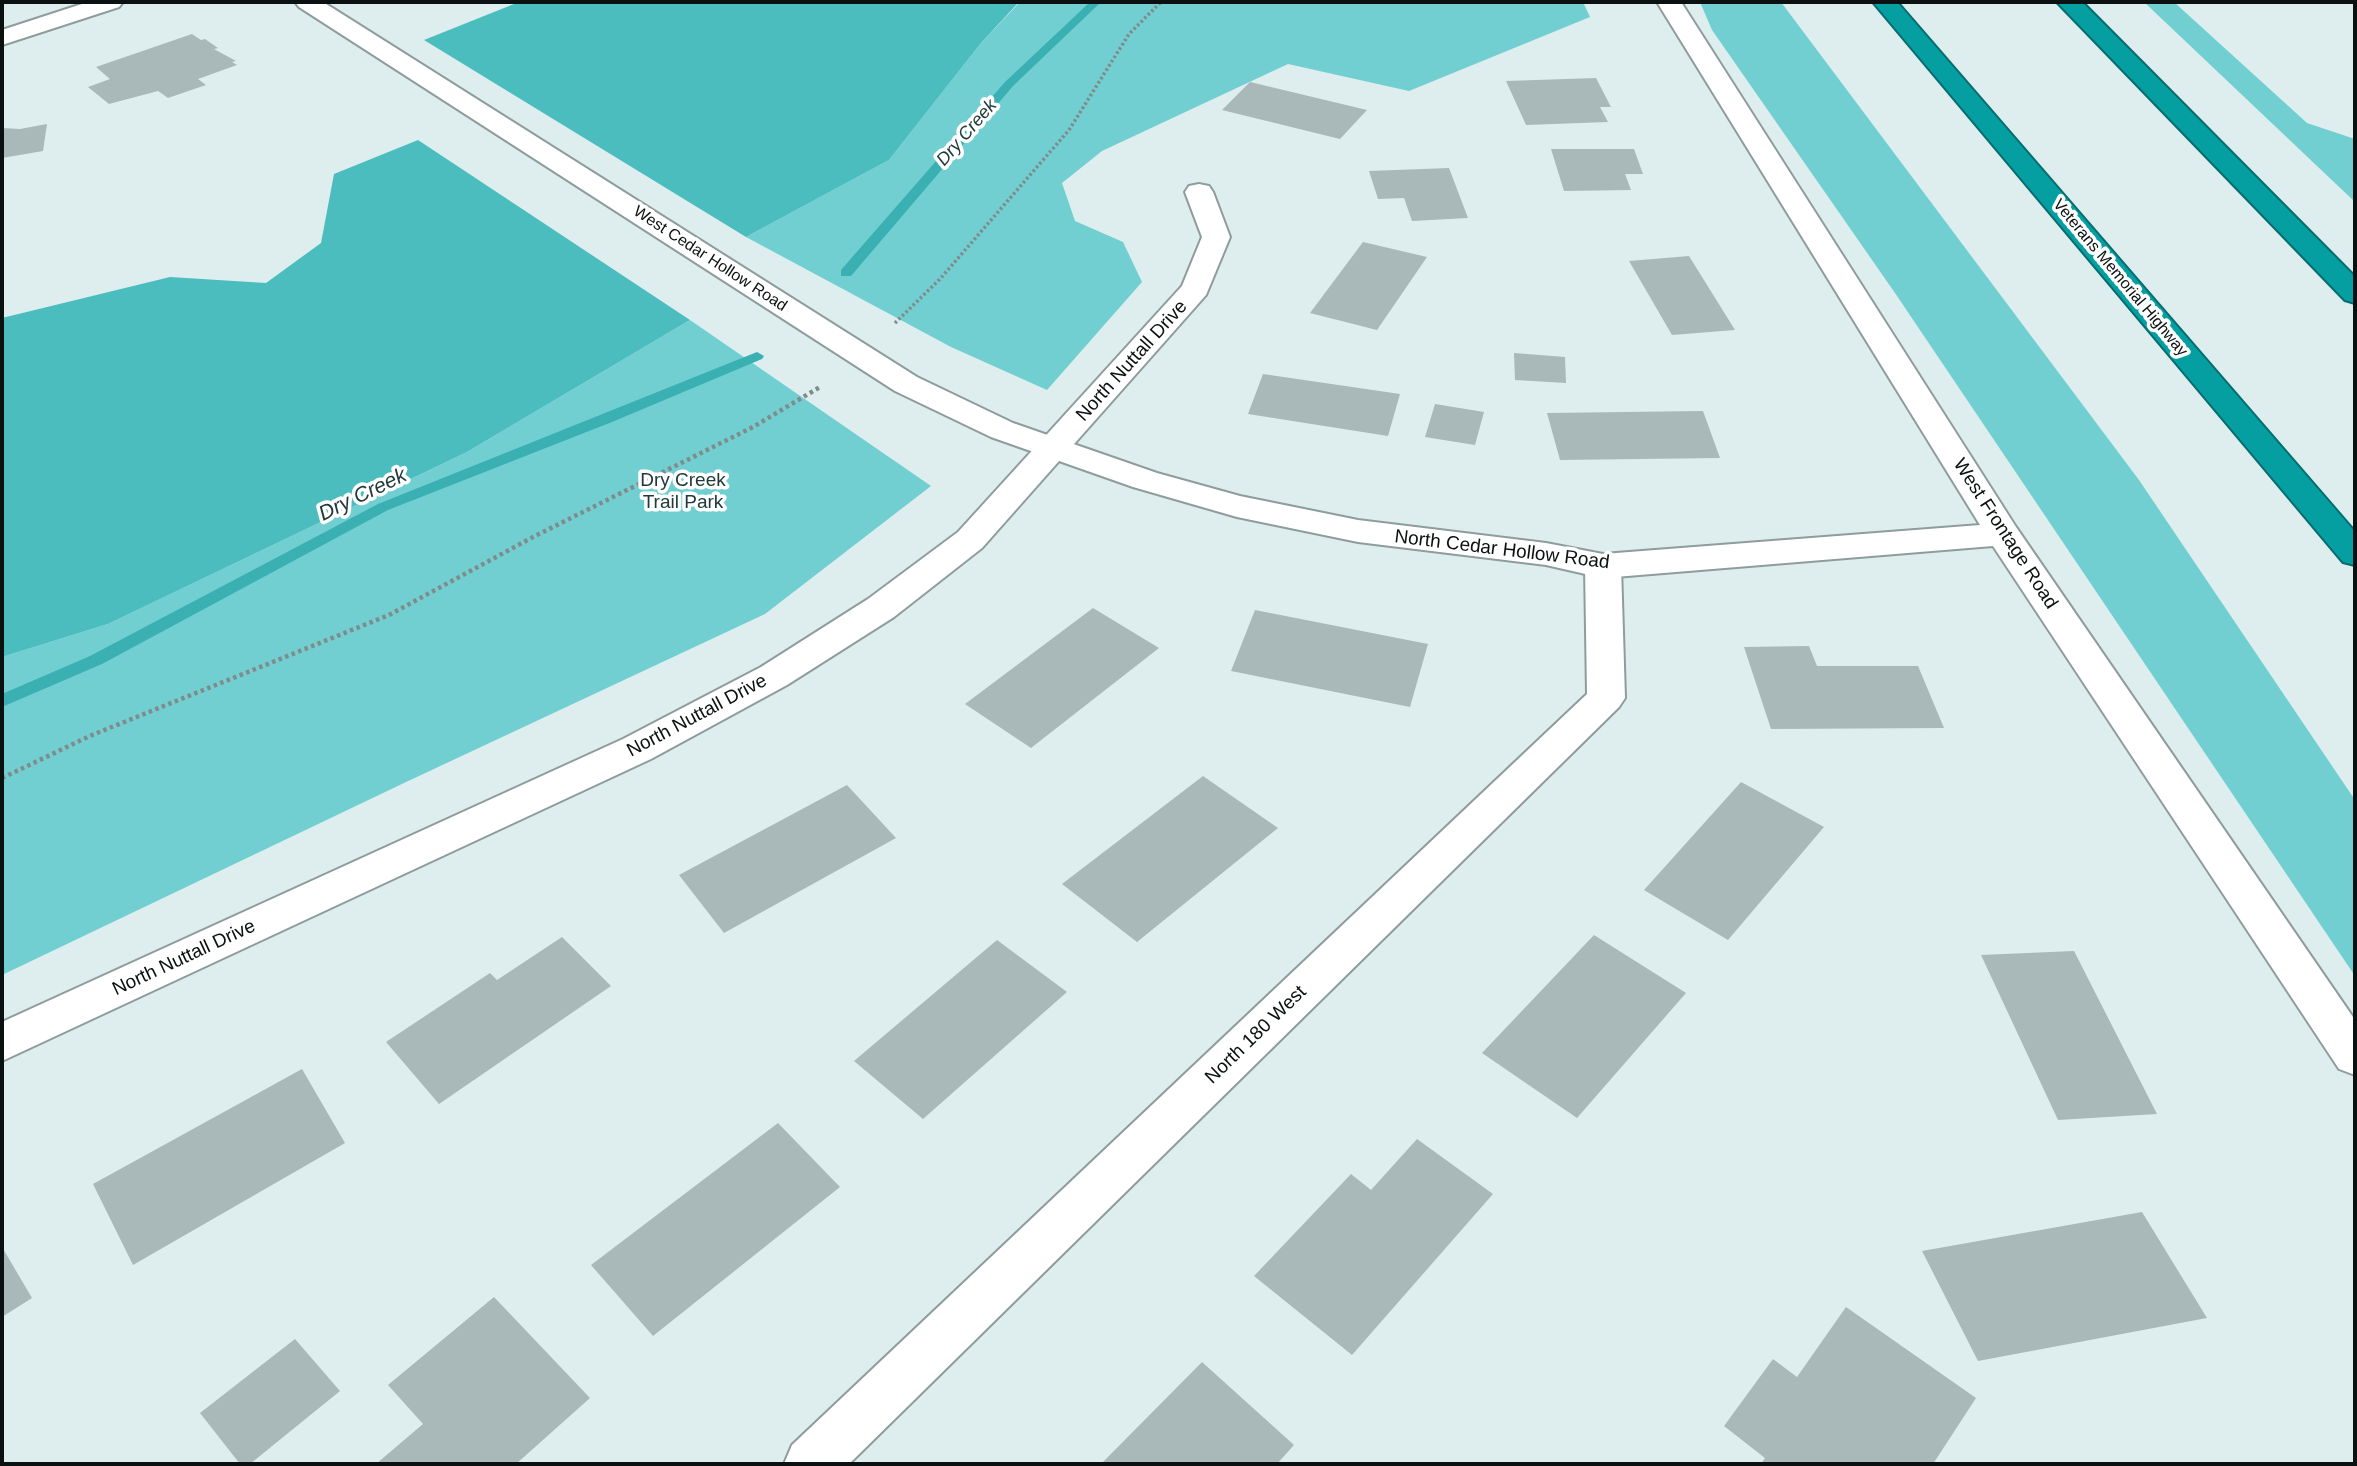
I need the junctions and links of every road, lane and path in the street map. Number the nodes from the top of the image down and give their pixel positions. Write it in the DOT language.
graph roads {
  1 [pos="111,2"];
  2 [pos="307,2"];
  3 [pos="1161,2"];
  4 [pos="1669,2"];
  5 [pos="1885,2"];
  6 [pos="2069,2"];
  7 [pos="2,38"];
  8 [pos="1199,192"];
  9 [pos="2355,293"];
  10 [pos="895,323"];
  11 [pos="820,387"];
  12 [pos="1053,450"];
  13 [pos="2003,534"];
  14 [pos="2355,554"];
  15 [pos="1603,566"];
  16 [pos="2,778"];
  17 [pos="2,1042"];
  18 [pos="2355,1056"];
  19 [pos="811,1464"];
  1 -- 7 [label="street"];
  2 -- 12 [label="street, West Cedar Hollow Road"];
  3 -- 10 [label="path"];
  4 -- 13 [label="street, West Frontage Road"];
  5 -- 14 [label="highway, Veterans Memorial Highway"];
  6 -- 9 [label="highway"];
  8 -- 12 [label="street, North Nuttall Drive"];
  11 -- 16 [label="path"];
  12 -- 15 [label="street, North Cedar Hollow Road"];
  12 -- 17 [label="street, North Nuttall Drive"];
  13 -- 15 [label="street, North Cedar Hollow Road"];
  13 -- 18 [label="street, West Frontage Road"];
  15 -- 19 [label="street, North 180 West"];
}
